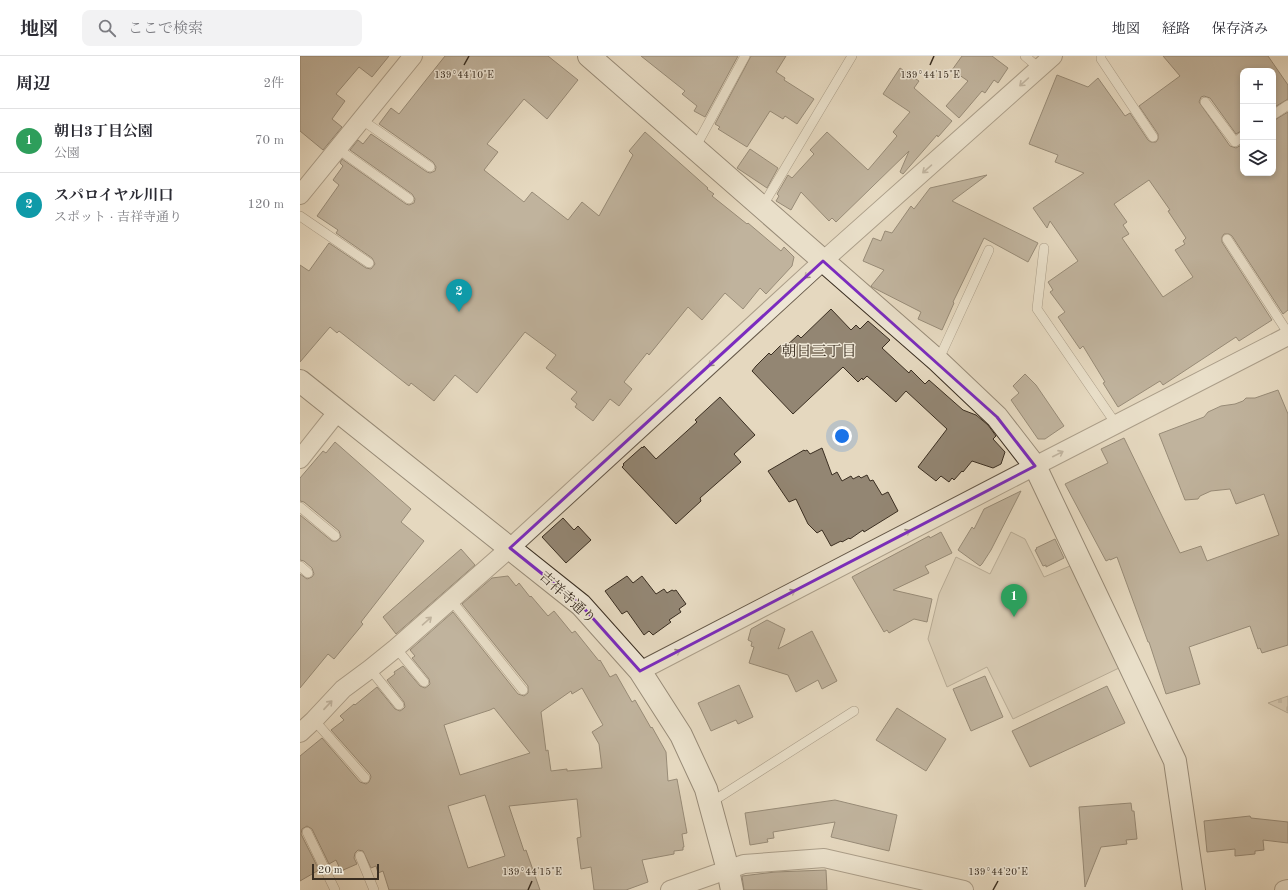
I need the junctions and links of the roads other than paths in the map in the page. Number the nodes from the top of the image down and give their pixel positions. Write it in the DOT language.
graph roads {
  1 [pos="413,56"];
  2 [pos="745,56"];
  3 [pos="852,56"];
  4 [pos="1025,56"];
  5 [pos="1053,56"];
  6 [pos="1101,56"];
  7 [pos="594,58"];
  8 [pos="1040,68"];
  9 [pos="1205,102"];
  10 [pos="1288,105"];
  11 [pos="1276,113"];
  12 [pos="362,120"];
  13 [pos="1153,137"];
  14 [pos="1240,138"];
  15 [pos="695,148"];
  16 [pos="338,149"];
  17 [pos="430,167"];
  18 [pos="300,195"];
  19 [pos="409,199"];
  20 [pos="762,207"];
  21 [pos="300,216"];
  22 [pos="1227,239"];
  23 [pos="1044,248"];
  24 [pos="989,250"];
  25 [pos="823,261"];
  26 [pos="368,263"];
  27 [pos="1288,335"];
  28 [pos="938,361"];
  29 [pos="300,381"];
  30 [pos="338,411"];
  31 [pos="1116,424"];
  32 [pos="300,459"];
  33 [pos="1035,466"];
  34 [pos="300,507"];
  35 [pos="335,536"];
  36 [pos="510,548"];
  37 [pos="300,566"];
  38 [pos="308,573"];
  39 [pos="451,600"];
  40 [pos="396,648"];
  41 [pos="370,670"];
  42 [pos="640,671"];
  43 [pos="424,682"];
  44 [pos="523,690"];
  45 [pos="399,705"];
  46 [pos="854,710"];
  47 [pos="314,720"];
  48 [pos="300,732"];
  49 [pos="365,778"];
  50 [pos="710,803"];
  51 [pos="307,832"];
  52 [pos="360,856"];
  53 [pos="730,880"];
  54 [pos="1288,889"];
  55 [pos="335,890"];
  56 [pos="374,890"];
  57 [pos="670,890"];
  58 [pos="964,890"];
  59 [pos="1194,890"];
  60 [pos="1284,890"];
  1 -- 12 [label="street"];
  2 -- 15 [label="lane"];
  3 -- 20 [label="lane"];
  4 -- 8 [label="lane"];
  5 -- 8 [label="street"];
  6 -- 13 [label="lane"];
  7 -- 15 [label="street"];
  8 -- 25 [label="street, one-way"];
  9 -- 14 [label="lane"];
  10 -- 11 [label="lane"];
  12 -- 16 [label="street"];
  12 -- 17 [label="lane"];
  15 -- 20 [label="street"];
  16 -- 18 [label="street"];
  16 -- 19 [label="lane"];
  20 -- 25 [label="street"];
  21 -- 26 [label="lane"];
  22 -- 27 [label="lane"];
  23 -- 31 [label="lane"];
  24 -- 28 [label="lane"];
  25 -- 28 [label="street"];
  25 -- 36 [label="street, one-way"];
  27 -- 31 [label="street"];
  28 -- 33 [label="street"];
  29 -- 30 [label="street, 吉祥寺通り"];
  30 -- 32 [label="street"];
  30 -- 36 [label="street, 吉祥寺通り"];
  33 -- 31 [label="street, one-way"];
  42 -- 33 [label="street, one-way"];
  33 -- 59 [label="street"];
  34 -- 35 [label="lane"];
  36 -- 39 [label="street"];
  36 -- 42 [label="street, 吉祥寺通り"];
  37 -- 38 [label="lane"];
  40 -- 39 [label="street, one-way"];
  39 -- 44 [label="lane"];
  40 -- 41 [label="street"];
  40 -- 43 [label="lane"];
  41 -- 45 [label="lane"];
  47 -- 41 [label="street, one-way"];
  42 -- 50 [label="street, 吉祥寺通り"];
  46 -- 50 [label="lane"];
  47 -- 48 [label="street"];
  47 -- 49 [label="lane"];
  50 -- 53 [label="street, 吉祥寺通り"];
  51 -- 55 [label="lane"];
  52 -- 56 [label="lane"];
  53 -- 57 [label="street"];
  53 -- 58 [label="street"];
  54 -- 60 [label="street"];
}
